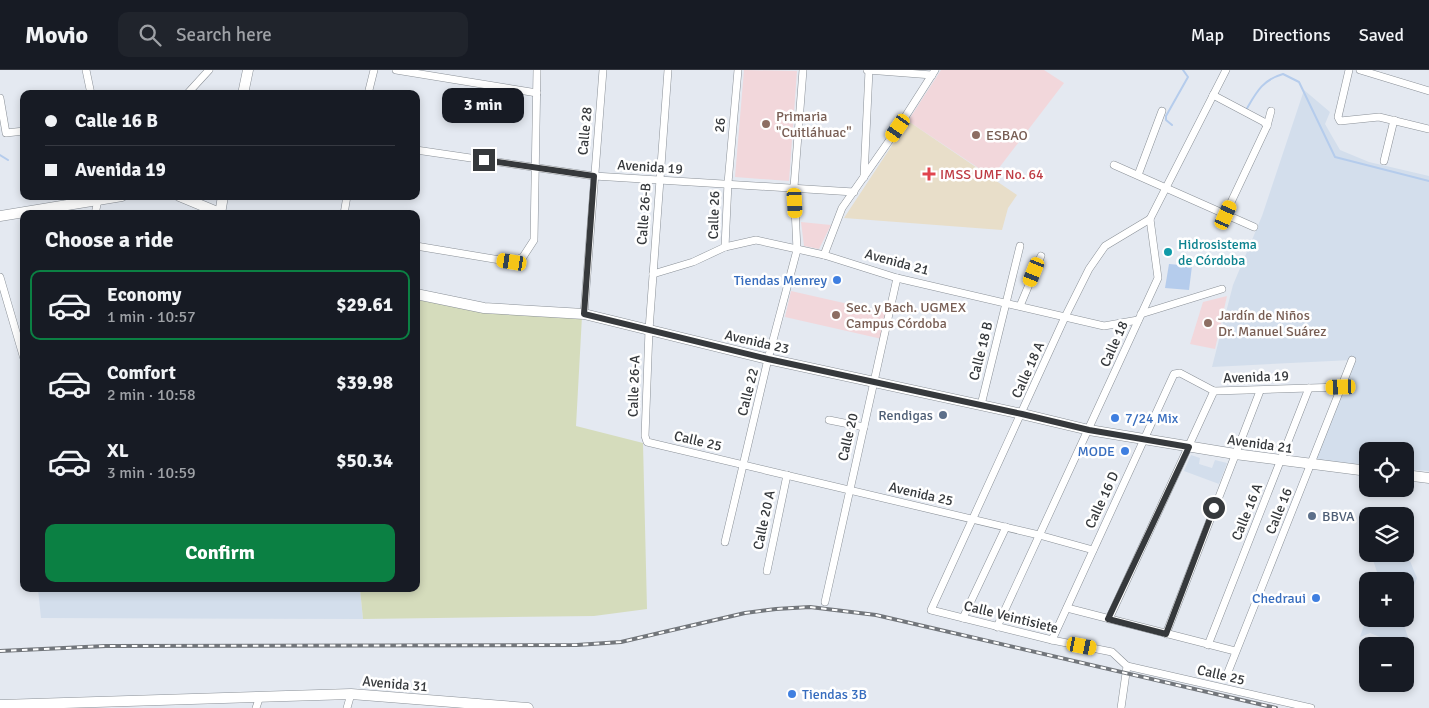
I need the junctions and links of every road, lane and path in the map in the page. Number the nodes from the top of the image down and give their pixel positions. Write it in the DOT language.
graph roads {
  1 [pos="86,70"];
  2 [pos="209,70"];
  3 [pos="248,70"];
  4 [pos="374,70"];
  5 [pos="396,70"];
  6 [pos="537,70"];
  7 [pos="603,70"];
  8 [pos="668,70"];
  9 [pos="738,70"];
  10 [pos="803,70"];
  11 [pos="868,70"];
  12 [pos="1226,70"];
  13 [pos="1349,70"];
  14 [pos="1360,70"];
  15 [pos="934,73"];
  16 [pos="90,90"];
  17 [pos="191,90"];
  18 [pos="244,90"];
  19 [pos="369,90"];
  20 [pos="1429,91"];
  21 [pos="537,93"];
  22 [pos="1213,95"];
  23 [pos="0,98"];
  24 [pos="1162,111"];
  25 [pos="1271,111"];
  26 [pos="1394,120"];
  27 [pos="1267,126"];
  28 [pos="1429,129"];
  29 [pos="20,131"];
  30 [pos="420,151"];
  31 [pos="1384,162"];
  32 [pos="1114,166"];
  33 [pos="536,168"];
  34 [pos="1138,175"];
  35 [pos="594,176"];
  36 [pos="864,177"];
  37 [pos="659,181"];
  38 [pos="728,183"];
  39 [pos="794,187"];
  40 [pos="1166,188"];
  41 [pos="854,192"];
  42 [pos="98,200"];
  43 [pos="188,200"];
  44 [pos="60,210"];
  45 [pos="96,210"];
  46 [pos="211,210"];
  47 [pos="20,214"];
  48 [pos="1226,215"];
  49 [pos="0,216"];
  50 [pos="1150,218"];
  51 [pos="1254,227"];
  52 [pos="1020,246"];
  53 [pos="420,247"];
  54 [pos="725,248"];
  55 [pos="797,250"];
  56 [pos="824,255"];
  57 [pos="1040,256"];
  58 [pos="653,274"];
  59 [pos="0,277"];
  60 [pos="897,278"];
  61 [pos="1222,289"];
  62 [pos="420,295"];
  63 [pos="1006,303"];
  64 [pos="1020,306"];
  65 [pos="584,314"];
  66 [pos="1065,317"];
  67 [pos="1140,317"];
  68 [pos="649,330"];
  69 [pos="20,345"];
  70 [pos="768,359"];
  71 [pos="1352,360"];
  72 [pos="1177,372"];
  73 [pos="874,383"];
  74 [pos="1341,387"];
  75 [pos="1309,388"];
  76 [pos="1260,391"];
  77 [pos="1214,392"];
  78 [pos="980,405"];
  79 [pos="1022,414"];
  80 [pos="829,420"];
  81 [pos="864,427"];
  82 [pos="1089,430"];
  83 [pos="1144,440"];
  84 [pos="648,442"];
  85 [pos="1189,447"];
  86 [pos="1235,454"];
  87 [pos="1281,460"];
  88 [pos="743,464"];
  89 [pos="1311,465"];
  90 [pos="1359,470"];
  91 [pos="787,475"];
  92 [pos="1414,476"];
  93 [pos="1429,478"];
  94 [pos="849,489"];
  95 [pos="973,519"];
  96 [pos="1006,527"];
  97 [pos="1040,535"];
  98 [pos="726,542"];
  99 [pos="1093,550"];
  100 [pos="767,570"];
  101 [pos="825,602"];
  102 [pos="1067,608"];
  103 [pos="931,610"];
  104 [pos="963,618"];
  105 [pos="1108,619"];
  106 [pos="997,627"];
  107 [pos="1166,634"];
  108 [pos="1052,640"];
  109 [pos="1208,645"];
  110 [pos="1235,651"];
  111 [pos="1127,666"];
  112 [pos="1228,672"];
  113 [pos="351,694"];
  114 [pos="260,696"];
  115 [pos="0,705"];
  116 [pos="458,705"];
  117 [pos="36,706"];
  118 [pos="79,706"];
  119 [pos="256,708"];
  120 [pos="347,708"];
  121 [pos="527,708"];
  122 [pos="1121,708"];
  123 [pos="1311,708"];
  1 -- 16 [label="street"];
  2 -- 17 [label="street"];
  3 -- 18 [label="street"];
  4 -- 19 [label="street"];
  5 -- 21 [label="street"];
  6 -- 21 [label="street"];
  7 -- 35 [label="street, Calle 28"];
  8 -- 37 [label="street, Calle 26-B"];
  9 -- 38 [label="street, 26"];
  10 -- 39 [label="street, Calle 22"];
  11 -- 15 [label="street"];
  11 -- 36 [label="street"];
  12 -- 22 [label="street"];
  13 -- 26 [label="street"];
  14 -- 20 [label="street"];
  15 -- 36 [label="street"];
  21 -- 33 [label="street"];
  22 -- 27 [label="street"];
  22 -- 40 [label="street"];
  23 -- 29 [label="street"];
  24 -- 34 [label="street"];
  25 -- 27 [label="street"];
  26 -- 28 [label="street"];
  26 -- 31 [label="street"];
  27 -- 48 [label="street"];
  30 -- 33 [label="street, Avenida 19"];
  32 -- 34 [label="street"];
  33 -- 35 [label="street, Avenida 19"];
  33 -- 53 [label="street"];
  34 -- 40 [label="street"];
  35 -- 37 [label="street, Avenida 19"];
  35 -- 65 [label="street, Calle 28"];
  36 -- 41 [label="street"];
  37 -- 38 [label="street, Avenida 19"];
  37 -- 58 [label="street, Calle 26-B"];
  38 -- 39 [label="street, Avenida 19"];
  38 -- 54 [label="street, Calle 26"];
  39 -- 41 [label="street, Avenida 19"];
  39 -- 55 [label="street, Calle 22"];
  40 -- 48 [label="street"];
  40 -- 50 [label="street"];
  41 -- 56 [label="street"];
  42 -- 44 [label="street"];
  42 -- 45 [label="street"];
  43 -- 46 [label="street"];
  47 -- 49 [label="street"];
  48 -- 51 [label="street"];
  50 -- 66 [label="street, Calle 18 A"];
  50 -- 67 [label="street, Calle 18"];
  52 -- 63 [label="street, Calle 18 B"];
  54 -- 55 [label="street, Avenida 21"];
  54 -- 58 [label="street, Avenida 21"];
  55 -- 56 [label="street, Avenida 21"];
  55 -- 70 [label="street, Calle 22"];
  56 -- 60 [label="street, Avenida 21"];
  57 -- 64 [label="street"];
  58 -- 68 [label="street, Calle 26-B"];
  59 -- 69 [label="street"];
  60 -- 63 [label="street, Avenida 21"];
  60 -- 73 [label="street, Calle 20"];
  61 -- 67 [label="street, Avenida 21"];
  62 -- 65 [label="street, Avenida 23"];
  63 -- 64 [label="street, Avenida 21"];
  63 -- 78 [label="street, Calle 18 B"];
  64 -- 66 [label="street, Avenida 21"];
  65 -- 68 [label="street, Avenida 23"];
  66 -- 67 [label="street, Avenida 21"];
  66 -- 79 [label="street, Calle 18 A"];
  67 -- 82 [label="street, Calle 18"];
  68 -- 70 [label="street, Avenida 23"];
  68 -- 84 [label="street, Calle 26-A"];
  70 -- 73 [label="street, Avenida 23"];
  70 -- 88 [label="street, Calle 22"];
  71 -- 74 [label="street, Calle 16"];
  72 -- 77 [label="street, Avenida 19"];
  72 -- 83 [label="street, Calle 16 D"];
  73 -- 78 [label="street, Avenida 23"];
  73 -- 81 [label="street, Calle 20"];
  74 -- 75 [label="street, Avenida 19"];
  74 -- 89 [label="street, Calle 16"];
  75 -- 76 [label="street, Avenida 19"];
  75 -- 87 [label="street, Calle 16 A"];
  76 -- 77 [label="street, Avenida 19"];
  76 -- 86 [label="street"];
  77 -- 85 [label="street"];
  78 -- 79 [label="street, Avenida 23"];
  79 -- 82 [label="street, Avenida 23"];
  79 -- 95 [label="street, Calle 18 A"];
  80 -- 81 [label="street"];
  81 -- 94 [label="street, Calle 20"];
  82 -- 83 [label="street, Avenida 21"];
  82 -- 97 [label="street, Calle 18"];
  83 -- 85 [label="street, Avenida 21"];
  83 -- 99 [label="street, Calle 16 D"];
  84 -- 88 [label="street, Calle 25"];
  85 -- 86 [label="street, Avenida 21"];
  85 -- 105 [label="street"];
  86 -- 87 [label="street, Avenida 21"];
  86 -- 107 [label="street"];
  87 -- 89 [label="street, Avenida 21"];
  87 -- 109 [label="street, Calle 16 A"];
  88 -- 91 [label="street, Avenida 25"];
  88 -- 98 [label="street, Calle 22"];
  89 -- 90 [label="street, Avenida 21"];
  89 -- 110 [label="street, Calle 16"];
  91 -- 94 [label="street, Avenida 25"];
  91 -- 100 [label="street, Calle 20 A"];
  92 -- 93 [label="street"];
  94 -- 95 [label="street, Avenida 25"];
  94 -- 101 [label="street, Calle 20"];
  95 -- 96 [label="street, Avenida 25"];
  95 -- 103 [label="street, Calle 18 A"];
  96 -- 97 [label="street, Avenida 25"];
  96 -- 104 [label="street"];
  97 -- 99 [label="street, Avenida 25"];
  97 -- 106 [label="street, Calle 18"];
  99 -- 102 [label="street, Calle 16 D"];
  102 -- 105 [label="street"];
  102 -- 108 [label="street, Calle 16 D"];
  103 -- 104 [label="street, Calle Veintisiete"];
  104 -- 106 [label="street, Calle Veintisiete"];
  105 -- 107 [label="street"];
  106 -- 108 [label="street, Calle Veintisiete"];
  107 -- 109 [label="street"];
  108 -- 111 [label="street, Calle Veintisiete"];
  109 -- 110 [label="street"];
  110 -- 112 [label="street, Calle 16"];
  111 -- 122 [label="street"];
  111 -- 123 [label="street, Calle 25"];
  113 -- 114 [label="street, Avenida 31"];
  113 -- 116 [label="street, Avenida 31"];
  113 -- 120 [label="street"];
  114 -- 118 [label="street, Avenida 31"];
  114 -- 119 [label="street"];
  115 -- 117 [label="street, Avenida 31"];
  116 -- 121 [label="street, Avenida 31"];
  117 -- 118 [label="street, Avenida 31"];
}
